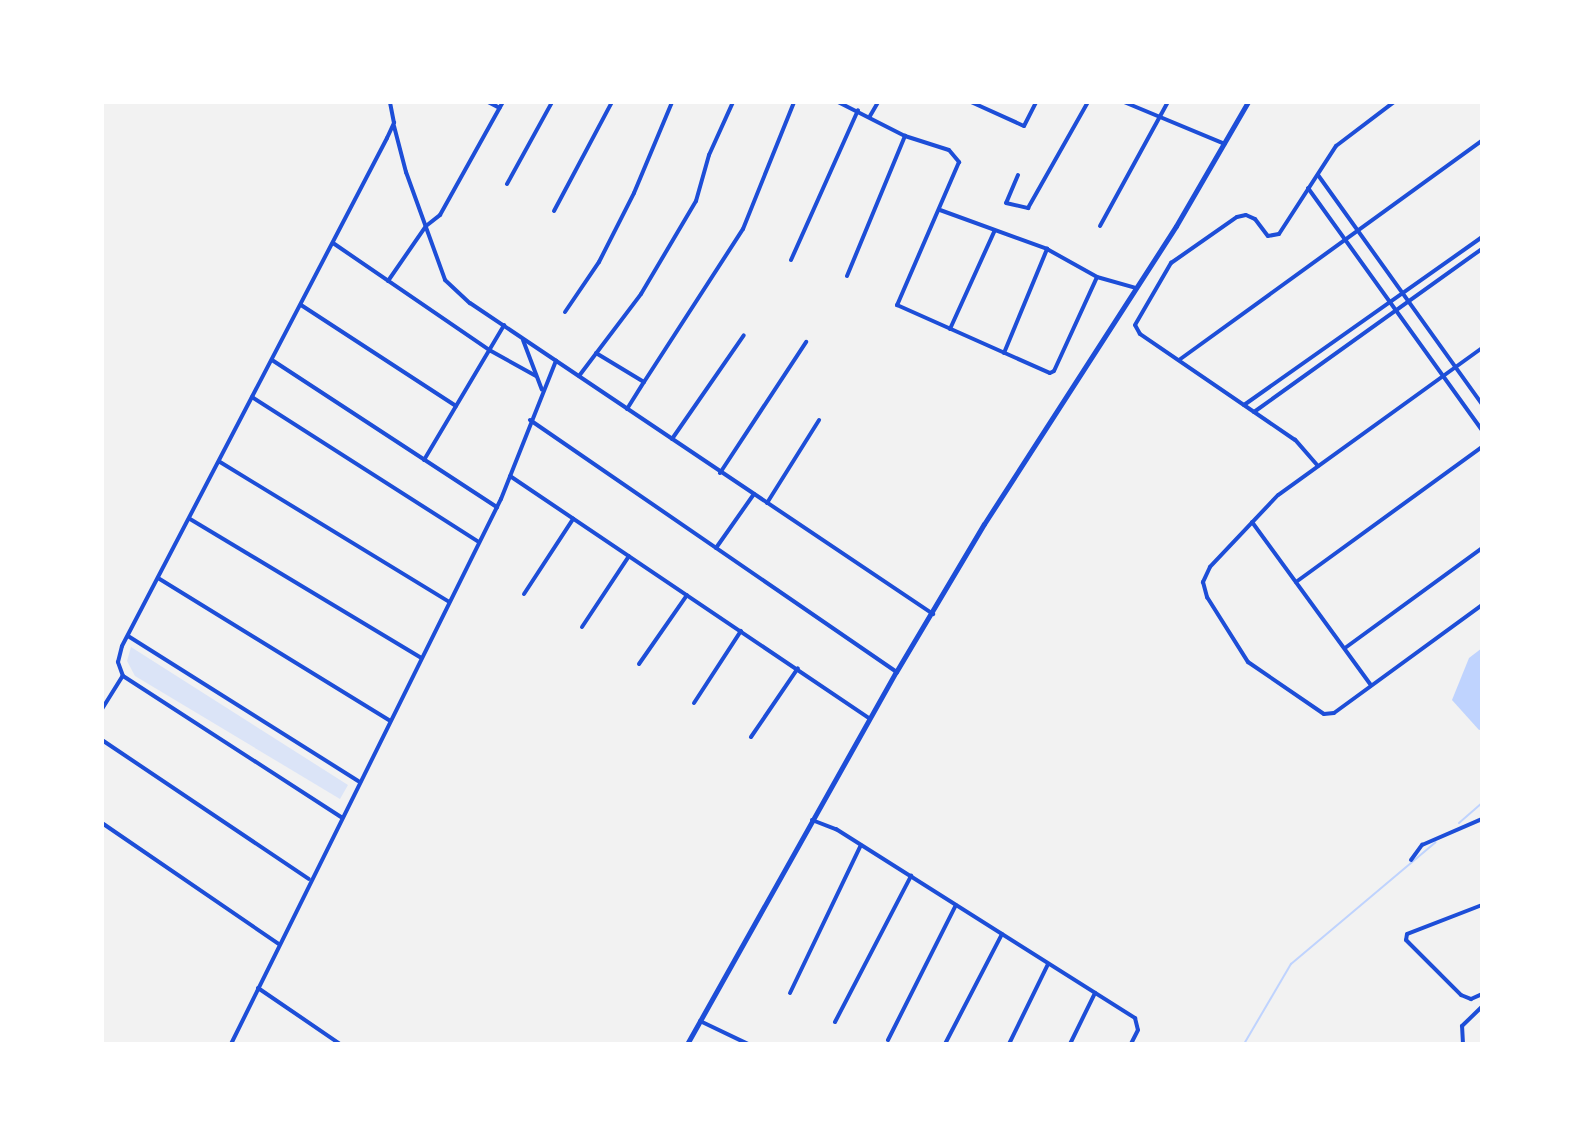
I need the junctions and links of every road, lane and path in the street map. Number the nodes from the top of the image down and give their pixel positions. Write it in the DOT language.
graph roads {
  1 [pos="390,102"];
  2 [pos="488,102"];
  3 [pos="503,102"];
  4 [pos="552,102"];
  5 [pos="612,102"];
  6 [pos="672,102"];
  7 [pos="733,102"];
  8 [pos="794,102"];
  9 [pos="838,102"];
  10 [pos="878,102"];
  11 [pos="971,102"];
  12 [pos="1036,102"];
  13 [pos="1088,102"];
  14 [pos="1124,102"];
  15 [pos="1168,102"];
  16 [pos="1248,102"];
  17 [pos="1394,102"];
  18 [pos="500,108"];
  19 [pos="858,110"];
  20 [pos="1161,115"];
  21 [pos="870,116"];
  22 [pos="394,123"];
  23 [pos="905,136"];
  24 [pos="1482,141"];
  25 [pos="1225,144"];
  26 [pos="1317,174"];
  27 [pos="1018,175"];
  28 [pos="507,184"];
  29 [pos="1308,188"];
  30 [pos="940,210"];
  31 [pos="554,211"];
  32 [pos="426,226"];
  33 [pos="1100,226"];
  34 [pos="1357,229"];
  35 [pos="994,232"];
  36 [pos="1482,237"];
  37 [pos="1344,239"];
  38 [pos="333,243"];
  39 [pos="1047,249"];
  40 [pos="1482,249"];
  41 [pos="791,260"];
  42 [pos="847,276"];
  43 [pos="1097,277"];
  44 [pos="388,281"];
  45 [pos="1136,288"];
  46 [pos="1403,293"];
  47 [pos="1409,301"];
  48 [pos="1390,303"];
  49 [pos="301,305"];
  50 [pos="1397,310"];
  51 [pos="565,312"];
  52 [pos="504,325"];
  53 [pos="950,329"];
  54 [pos="744,335"];
  55 [pos="522,338"];
  56 [pos="806,342"];
  57 [pos="1482,348"];
  58 [pos="491,351"];
  59 [pos="596,353"];
  60 [pos="1004,353"];
  61 [pos="272,360"];
  62 [pos="1179,360"];
  63 [pos="556,361"];
  64 [pos="1456,367"];
  65 [pos="536,376"];
  66 [pos="579,376"];
  67 [pos="1444,376"];
  68 [pos="644,382"];
  69 [pos="542,390"];
  70 [pos="252,397"];
  71 [pos="1482,404"];
  72 [pos="1244,405"];
  73 [pos="456,406"];
  74 [pos="627,409"];
  75 [pos="1254,412"];
  76 [pos="530,420"];
  77 [pos="819,420"];
  78 [pos="1482,430"];
  79 [pos="672,439"];
  80 [pos="1482,447"];
  81 [pos="424,460"];
  82 [pos="220,462"];
  83 [pos="1318,466"];
  84 [pos="720,473"];
  85 [pos="510,476"];
  86 [pos="754,494"];
  87 [pos="767,503"];
  88 [pos="497,507"];
  89 [pos="189,519"];
  90 [pos="573,519"];
  91 [pos="1252,522"];
  92 [pos="479,542"];
  93 [pos="716,548"];
  94 [pos="1482,548"];
  95 [pos="629,556"];
  96 [pos="158,578"];
  97 [pos="1296,582"];
  98 [pos="524,594"];
  99 [pos="687,595"];
  100 [pos="449,602"];
  101 [pos="1482,605"];
  102 [pos="933,614"];
  103 [pos="582,627"];
  104 [pos="741,631"];
  105 [pos="128,636"];
  106 [pos="1345,648"];
  107 [pos="421,658"];
  108 [pos="639,664"];
  109 [pos="798,668"];
  110 [pos="896,672"];
  111 [pos="123,676"];
  112 [pos="1371,685"];
  113 [pos="694,703"];
  114 [pos="102,709"];
  115 [pos="869,718"];
  116 [pos="389,720"];
  117 [pos="751,737"];
  118 [pos="102,740"];
  119 [pos="358,781"];
  120 [pos="341,817"];
  121 [pos="1482,819"];
  122 [pos="812,820"];
  123 [pos="102,823"];
  124 [pos="861,845"];
  125 [pos="1411,860"];
  126 [pos="911,876"];
  127 [pos="310,879"];
  128 [pos="956,905"];
  129 [pos="1482,905"];
  130 [pos="1002,934"];
  131 [pos="279,944"];
  132 [pos="1048,964"];
  133 [pos="258,988"];
  134 [pos="790,993"];
  135 [pos="1095,993"];
  136 [pos="1482,994"];
  137 [pos="1482,1007"];
  138 [pos="700,1021"];
  139 [pos="835,1022"];
  140 [pos="888,1040"];
  141 [pos="231,1044"];
  142 [pos="340,1044"];
  143 [pos="687,1044"];
  144 [pos="748,1044"];
  145 [pos="945,1044"];
  146 [pos="1009,1044"];
  147 [pos="1070,1044"];
  148 [pos="1131,1044"];
  149 [pos="1463,1044"];
  1 -- 22 [label="street"];
  2 -- 18 [label="street"];
  3 -- 18 [label="street"];
  4 -- 28 [label="street"];
  5 -- 31 [label="street"];
  6 -- 51 [label="street"];
  7 -- 59 [label="street"];
  8 -- 68 [label="street"];
  9 -- 19 [label="street"];
  10 -- 21 [label="street"];
  11 -- 12 [label="street"];
  13 -- 27 [label="street"];
  14 -- 20 [label="street"];
  15 -- 20 [label="street"];
  16 -- 25 [label="street"];
  17 -- 26 [label="street"];
  18 -- 32 [label="street"];
  19 -- 21 [label="street"];
  19 -- 41 [label="street"];
  20 -- 25 [label="street"];
  20 -- 33 [label="street"];
  21 -- 23 [label="street"];
  22 -- 32 [label="street"];
  22 -- 38 [label="street"];
  23 -- 30 [label="street"];
  23 -- 42 [label="street"];
  24 -- 34 [label="street"];
  25 -- 45 [label="street"];
  26 -- 29 [label="street"];
  26 -- 34 [label="street"];
  29 -- 37 [label="street"];
  29 -- 62 [label="street"];
  30 -- 35 [label="street"];
  30 -- 53 [label="street"];
  32 -- 44 [label="street"];
  32 -- 52 [label="street"];
  34 -- 37 [label="street"];
  34 -- 46 [label="street"];
  35 -- 39 [label="street"];
  35 -- 53 [label="street"];
  36 -- 46 [label="street"];
  37 -- 48 [label="street"];
  37 -- 62 [label="street"];
  38 -- 44 [label="street"];
  38 -- 49 [label="street"];
  39 -- 43 [label="street"];
  39 -- 60 [label="street"];
  40 -- 47 [label="street"];
  43 -- 45 [label="street"];
  43 -- 60 [label="street"];
  44 -- 58 [label="street"];
  45 -- 102 [label="street"];
  46 -- 47 [label="street"];
  46 -- 48 [label="street"];
  47 -- 50 [label="street"];
  47 -- 64 [label="street"];
  48 -- 50 [label="street"];
  48 -- 72 [label="street"];
  49 -- 61 [label="street"];
  49 -- 73 [label="street"];
  50 -- 67 [label="street"];
  50 -- 75 [label="street"];
  52 -- 55 [label="street"];
  52 -- 58 [label="street"];
  53 -- 60 [label="street"];
  54 -- 79 [label="street"];
  55 -- 63 [label="street"];
  55 -- 65 [label="street"];
  56 -- 84 [label="street"];
  57 -- 64 [label="street"];
  58 -- 65 [label="street"];
  58 -- 73 [label="street"];
  59 -- 66 [label="street"];
  59 -- 68 [label="street"];
  61 -- 70 [label="street"];
  61 -- 81 [label="street"];
  62 -- 72 [label="street"];
  63 -- 66 [label="street"];
  63 -- 69 [label="street"];
  64 -- 67 [label="street"];
  64 -- 71 [label="street"];
  65 -- 69 [label="street"];
  66 -- 74 [label="street"];
  67 -- 78 [label="street"];
  67 -- 83 [label="street"];
  68 -- 74 [label="street"];
  69 -- 76 [label="street"];
  70 -- 82 [label="street"];
  70 -- 92 [label="street"];
  72 -- 75 [label="street"];
  73 -- 81 [label="street"];
  74 -- 79 [label="street"];
  75 -- 83 [label="street"];
  76 -- 85 [label="street"];
  76 -- 93 [label="street"];
  77 -- 87 [label="street"];
  79 -- 84 [label="street"];
  80 -- 97 [label="street"];
  81 -- 88 [label="street"];
  82 -- 89 [label="street"];
  82 -- 100 [label="street"];
  83 -- 91 [label="street"];
  84 -- 86 [label="street"];
  85 -- 88 [label="street"];
  85 -- 90 [label="street"];
  86 -- 87 [label="street"];
  86 -- 93 [label="street"];
  87 -- 102 [label="street"];
  88 -- 92 [label="street"];
  89 -- 96 [label="street"];
  89 -- 107 [label="street"];
  90 -- 95 [label="street"];
  90 -- 98 [label="street"];
  91 -- 97 [label="street"];
  91 -- 112 [label="street"];
  92 -- 100 [label="street"];
  93 -- 110 [label="street"];
  94 -- 106 [label="street"];
  95 -- 99 [label="street"];
  95 -- 103 [label="street"];
  96 -- 105 [label="street"];
  96 -- 116 [label="street"];
  97 -- 106 [label="street"];
  99 -- 104 [label="street"];
  99 -- 108 [label="street"];
  100 -- 107 [label="street"];
  101 -- 112 [label="street"];
  102 -- 110 [label="street"];
  104 -- 109 [label="street"];
  104 -- 113 [label="street"];
  105 -- 111 [label="street"];
  105 -- 119 [label="street"];
  106 -- 112 [label="street"];
  107 -- 116 [label="street"];
  109 -- 115 [label="street"];
  109 -- 117 [label="street"];
  110 -- 115 [label="street"];
  111 -- 114 [label="street"];
  111 -- 120 [label="street"];
  115 -- 122 [label="street"];
  116 -- 119 [label="street"];
  118 -- 127 [label="street"];
  119 -- 120 [label="street"];
  120 -- 127 [label="street"];
  121 -- 125 [label="street"];
  122 -- 124 [label="street"];
  122 -- 138 [label="street"];
  123 -- 131 [label="street"];
  124 -- 126 [label="street"];
  124 -- 134 [label="street"];
  126 -- 128 [label="street"];
  126 -- 139 [label="street"];
  127 -- 131 [label="street"];
  128 -- 130 [label="street"];
  128 -- 140 [label="street"];
  129 -- 136 [label="street"];
  130 -- 132 [label="street"];
  130 -- 145 [label="street"];
  131 -- 133 [label="street"];
  132 -- 135 [label="street"];
  132 -- 146 [label="street"];
  133 -- 141 [label="street"];
  133 -- 142 [label="street"];
  135 -- 147 [label="street"];
  135 -- 148 [label="street"];
  137 -- 149 [label="street"];
  138 -- 143 [label="street"];
  138 -- 144 [label="street"];
}
